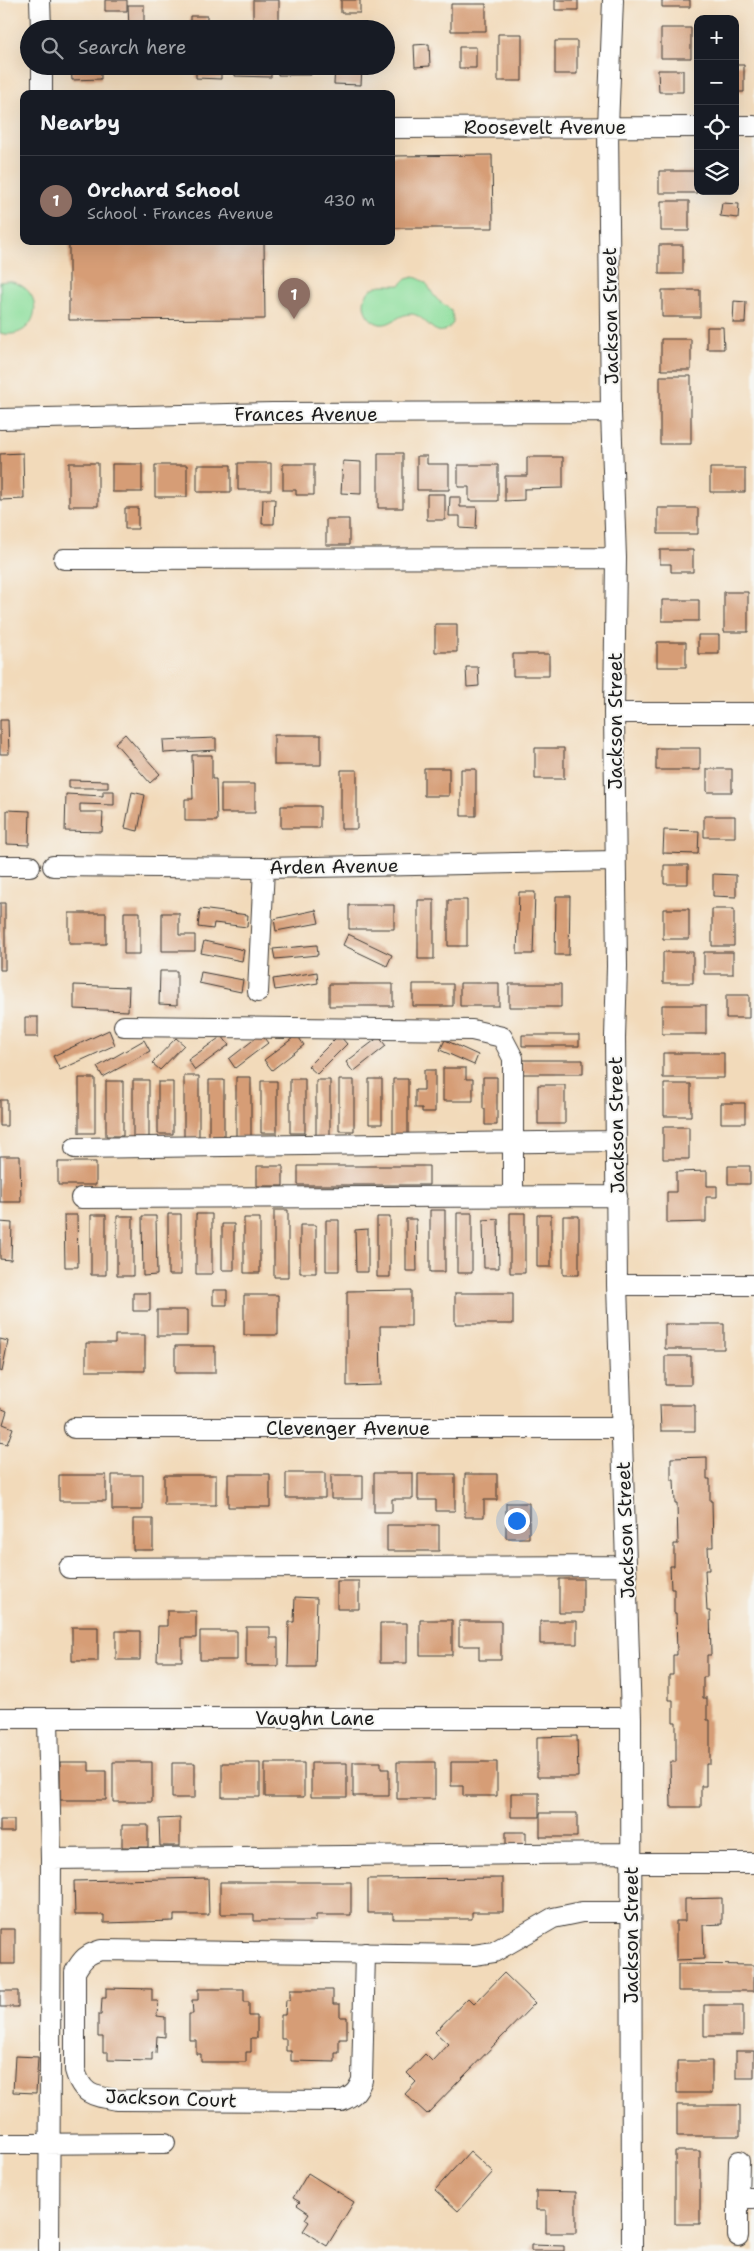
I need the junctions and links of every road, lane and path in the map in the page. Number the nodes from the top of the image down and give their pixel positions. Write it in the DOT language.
graph roads {
  1 [pos="40,0"];
  2 [pos="613,0"];
  3 [pos="41,20"];
  4 [pos="42,75"];
  5 [pos="42,90"];
  6 [pos="739,126"];
  7 [pos="754,126"];
  8 [pos="608,127"];
  9 [pos="694,127"];
  10 [pos="395,128"];
  11 [pos="612,412"];
  12 [pos="0,419"];
  13 [pos="616,558"];
  14 [pos="64,559"];
  15 [pos="614,713"];
  16 [pos="754,714"];
  17 [pos="616,860"];
  18 [pos="0,866"];
  19 [pos="30,866"];
  20 [pos="53,866"];
  21 [pos="264,868"];
  22 [pos="258,992"];
  23 [pos="124,1026"];
  24 [pos="616,1141"];
  25 [pos="513,1143"];
  26 [pos="75,1148"];
  27 [pos="513,1196"];
  28 [pos="617,1196"];
  29 [pos="81,1198"];
  30 [pos="618,1285"];
  31 [pos="754,1285"];
  32 [pos="74,1428"];
  33 [pos="622,1428"];
  34 [pos="626,1566"];
  35 [pos="69,1568"];
  36 [pos="0,1718"];
  37 [pos="48,1718"];
  38 [pos="631,1718"];
  39 [pos="631,1858"];
  40 [pos="51,1859"];
  41 [pos="754,1863"];
  42 [pos="631,1912"];
  43 [pos="365,1954"];
  44 [pos="164,2143"];
  45 [pos="0,2144"];
  46 [pos="48,2144"];
  47 [pos="739,2161"];
  48 [pos="746,2198"];
  49 [pos="738,2236"];
  50 [pos="49,2251"];
  51 [pos="632,2251"];
  1 -- 3 [label="street"];
  2 -- 8 [label="street, Jackson Street"];
  4 -- 5 [label="street"];
  6 -- 7 [label="street"];
  8 -- 9 [label="street, Roosevelt Avenue"];
  8 -- 10 [label="street, Roosevelt Avenue"];
  8 -- 11 [label="street, Jackson Street"];
  11 -- 12 [label="street, Frances Avenue"];
  11 -- 13 [label="street, Jackson Street"];
  13 -- 14 [label="street"];
  13 -- 15 [label="street, Jackson Street"];
  15 -- 16 [label="street"];
  15 -- 17 [label="street, Jackson Street"];
  17 -- 21 [label="street, Arden Avenue"];
  17 -- 24 [label="street, Jackson Street"];
  18 -- 19 [label="street"];
  20 -- 21 [label="street, Arden Avenue"];
  21 -- 22 [label="street"];
  23 -- 25 [label="street"];
  24 -- 25 [label="street"];
  24 -- 28 [label="street, Jackson Street"];
  25 -- 26 [label="street"];
  25 -- 27 [label="street"];
  27 -- 28 [label="street"];
  27 -- 29 [label="street"];
  28 -- 30 [label="street, Jackson Street"];
  30 -- 31 [label="street"];
  30 -- 33 [label="street, Jackson Street"];
  32 -- 33 [label="street, Clevenger Avenue"];
  33 -- 34 [label="street, Jackson Street"];
  34 -- 35 [label="street"];
  34 -- 38 [label="street, Jackson Street"];
  36 -- 37 [label="street, Vaughn Lane"];
  37 -- 38 [label="street, Vaughn Lane"];
  37 -- 40 [label="street"];
  38 -- 39 [label="street, Jackson Street"];
  39 -- 40 [label="street"];
  39 -- 41 [label="street"];
  39 -- 42 [label="street, Jackson Street"];
  40 -- 46 [label="street"];
  42 -- 43 [label="street, Jackson Court"];
  42 -- 51 [label="street, Jackson Street"];
  43 -- 43 [label="street, Jackson Court"];
  44 -- 46 [label="street"];
  45 -- 46 [label="street"];
  46 -- 50 [label="street"];
  47 -- 48 [label="street"];
  48 -- 49 [label="street"];
}
